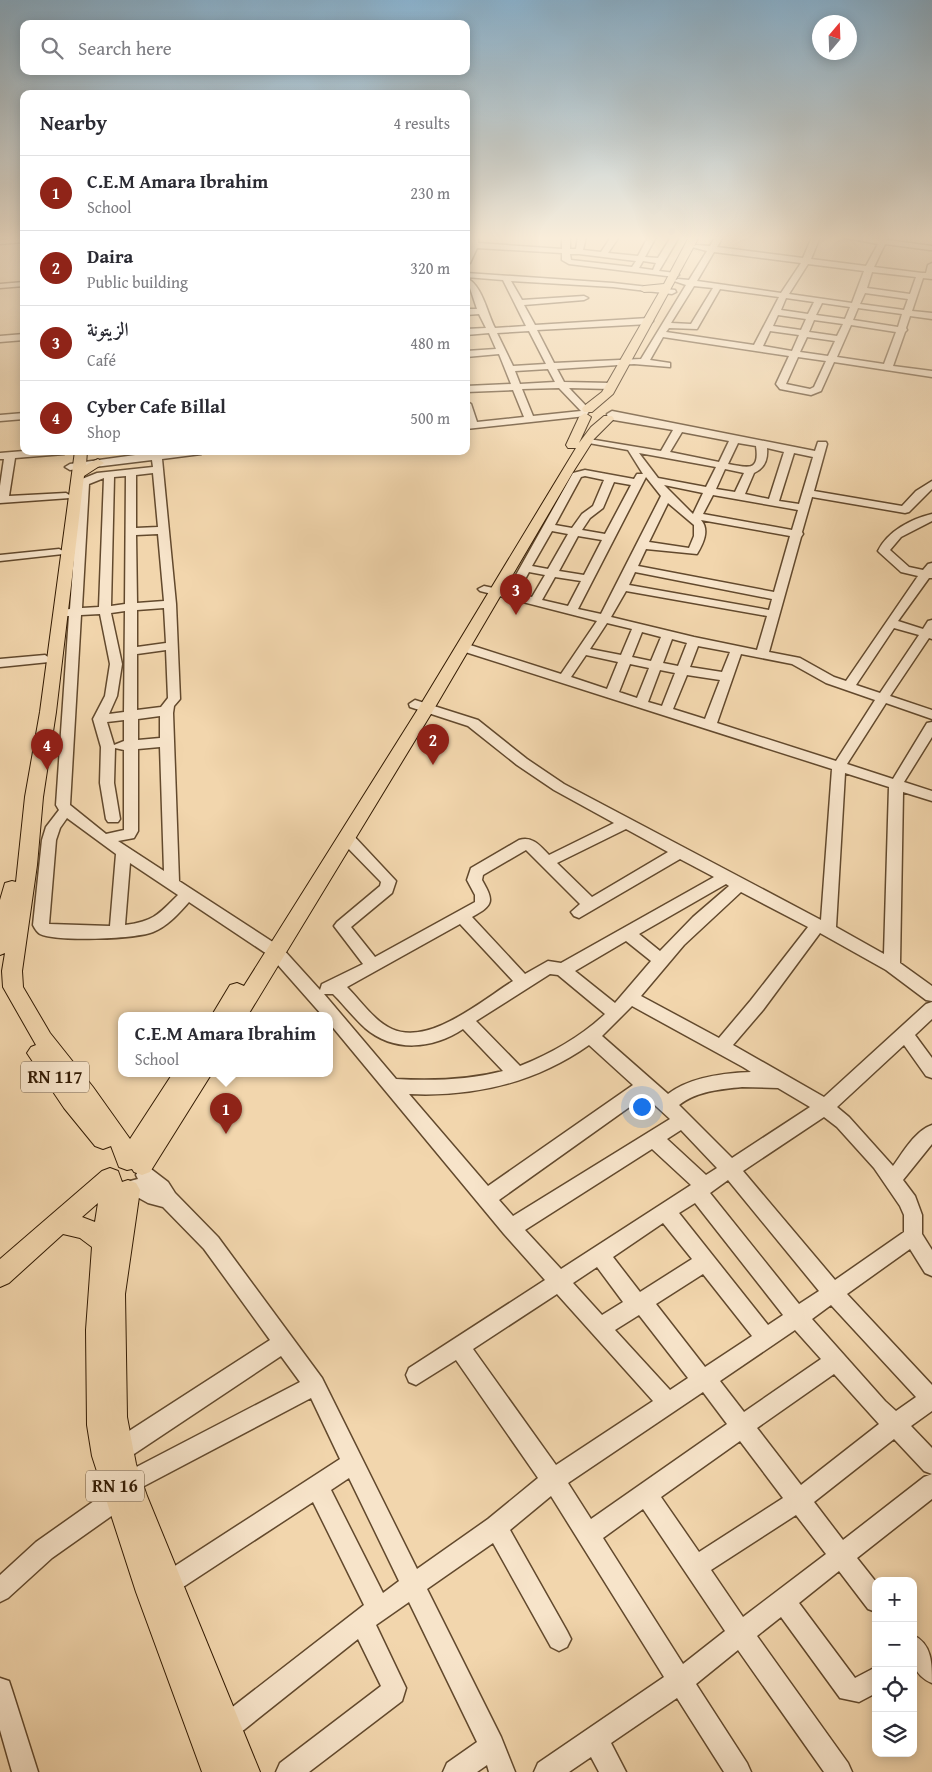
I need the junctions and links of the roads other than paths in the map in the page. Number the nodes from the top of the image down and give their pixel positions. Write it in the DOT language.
graph roads {
  1 [pos="486,320"];
  2 [pos="528,320"];
  3 [pos="658,320"];
  4 [pos="660,320"];
  5 [pos="698,320"];
  6 [pos="772,320"];
  7 [pos="810,320"];
  8 [pos="830,320"];
  9 [pos="905,320"];
  10 [pos="847,322"];
  11 [pos="657,323"];
  12 [pos="532,327"];
  13 [pos="768,328"];
  14 [pos="491,330"];
  15 [pos="902,330"];
  16 [pos="470,332"];
  17 [pos="660,334"];
  18 [pos="804,334"];
  19 [pos="20,337"];
  20 [pos="0,339"];
  21 [pos="840,339"];
  22 [pos="757,349"];
  23 [pos="502,351"];
  24 [pos="470,354"];
  25 [pos="795,354"];
  26 [pos="831,358"];
  27 [pos="635,361"];
  28 [pos="667,365"];
  29 [pos="552,366"];
  30 [pos="888,367"];
  31 [pos="510,369"];
  32 [pos="932,374"];
  33 [pos="562,385"];
  34 [pos="611,386"];
  35 [pos="517,388"];
  36 [pos="470,389"];
  37 [pos="585,413"];
  38 [pos="20,416"];
  39 [pos="611,416"];
  40 [pos="0,418"];
  41 [pos="530,420"];
  42 [pos="470,426"];
  43 [pos="679,428"];
  44 [pos="735,439"];
  45 [pos="587,440"];
  46 [pos="761,444"];
  47 [pos="822,444"];
  48 [pos="631,448"];
  49 [pos="790,450"];
  50 [pos="5,455"];
  51 [pos="146,455"];
  52 [pos="152,455"];
  53 [pos="664,455"];
  54 [pos="818,455"];
  55 [pos="80,466"];
  56 [pos="721,466"];
  57 [pos="159,469"];
  58 [pos="644,470"];
  59 [pos="750,471"];
  60 [pos="130,472"];
  61 [pos="109,475"];
  62 [pos="610,478"];
  63 [pos="657,481"];
  64 [pos="638,483"];
  65 [pos="932,484"];
  66 [pos="709,490"];
  67 [pos="807,493"];
  68 [pos="667,495"];
  69 [pos="739,496"];
  70 [pos="557,499"];
  71 [pos="2,500"];
  72 [pos="773,503"];
  73 [pos="802,508"];
  74 [pos="610,510"];
  75 [pos="905,510"];
  76 [pos="932,511"];
  77 [pos="932,517"];
  78 [pos="696,518"];
  79 [pos="548,527"];
  80 [pos="164,530"];
  81 [pos="131,532"];
  82 [pos="575,532"];
  83 [pos="798,534"];
  84 [pos="608,538"];
  85 [pos="644,545"];
  86 [pos="59,552"];
  87 [pos="0,558"];
  88 [pos="526,568"];
  89 [pos="632,568"];
  90 [pos="930,572"];
  91 [pos="551,573"];
  92 [pos="586,579"];
  93 [pos="622,587"];
  94 [pos="496,593"];
  95 [pos="779,597"];
  96 [pos="535,602"];
  97 [pos="170,604"];
  98 [pos="131,607"];
  99 [pos="105,610"];
  100 [pos="570,611"];
  101 [pos="68,613"];
  102 [pos="774,614"];
  103 [pos="604,619"];
  104 [pos="890,623"];
  105 [pos="638,628"];
  106 [pos="930,631"];
  107 [pos="668,635"];
  108 [pos="694,641"];
  109 [pos="172,646"];
  110 [pos="463,647"];
  111 [pos="737,649"];
  112 [pos="132,651"];
  113 [pos="582,651"];
  114 [pos="762,654"];
  115 [pos="45,659"];
  116 [pos="625,660"];
  117 [pos="0,663"];
  118 [pos="656,666"];
  119 [pos="682,670"];
  120 [pos="727,677"];
  121 [pos="564,679"];
  122 [pos="848,686"];
  123 [pos="611,695"];
  124 [pos="882,698"];
  125 [pos="641,704"];
  126 [pos="421,707"];
  127 [pos="71,709"];
  128 [pos="166,711"];
  129 [pos="48,712"];
  130 [pos="666,712"];
  131 [pos="932,715"];
  132 [pos="130,716"];
  133 [pos="100,719"];
  134 [pos="709,726"];
  135 [pos="932,726"];
  136 [pos="167,742"];
  137 [pos="130,745"];
  138 [pos="108,747"];
  139 [pos="839,767"];
  140 [pos="896,785"];
  141 [pos="932,796"];
  142 [pos="66,810"];
  143 [pos="113,819"];
  144 [pos="626,823"];
  145 [pos="347,838"];
  146 [pos="104,839"];
  147 [pos="123,852"];
  148 [pos="680,852"];
  149 [pos="547,862"];
  150 [pos="726,877"];
  151 [pos="172,883"];
  152 [pos="740,885"];
  153 [pos="188,894"];
  154 [pos="462,916"];
  155 [pos="823,927"];
  156 [pos="118,932"];
  157 [pos="626,933"];
  158 [pos="0,946"];
  159 [pos="271,949"];
  160 [pos="661,960"];
  161 [pos="373,965"];
  162 [pos="892,966"];
  163 [pos="563,970"];
  164 [pos="524,983"];
  165 [pos="0,985"];
  166 [pos="336,986"];
  167 [pos="932,995"];
  168 [pos="316,996"];
  169 [pos="629,998"];
  170 [pos="932,1009"];
  171 [pos="224,1012"];
  172 [pos="239,1012"];
  173 [pos="330,1012"];
  174 [pos="615,1013"];
  175 [pos="333,1016"];
  176 [pos="465,1020"];
  177 [pos="589,1035"];
  178 [pos="906,1035"];
  179 [pos="721,1047"];
  180 [pos="51,1061"];
  181 [pos="932,1071"];
  182 [pos="518,1075"];
  183 [pos="182,1077"];
  184 [pos="198,1077"];
  185 [pos="781,1082"];
  186 [pos="392,1086"];
  187 [pos="646,1086"];
  188 [pos="667,1104"];
  189 [pos="825,1107"];
  190 [pos="683,1120"];
  191 [pos="932,1133"];
  192 [pos="652,1139"];
  193 [pos="731,1170"];
  194 [pos="128,1174"];
  195 [pos="892,1181"];
  196 [pos="697,1191"];
  197 [pos="486,1198"];
  198 [pos="666,1212"];
  199 [pos="58,1222"];
  200 [pos="511,1228"];
  201 [pos="913,1236"];
  202 [pos="105,1242"];
  203 [pos="600,1256"];
  204 [pos="706,1261"];
  205 [pos="932,1267"];
  206 [pos="0,1275"];
  207 [pos="560,1282"];
  208 [pos="833,1292"];
  209 [pos="640,1304"];
  210 [pos="797,1317"];
  211 [pos="600,1328"];
  212 [pos="766,1338"];
  213 [pos="283,1343"];
  214 [pos="459,1347"];
  215 [pos="836,1360"];
  216 [pos="416,1375"];
  217 [pos="703,1379"];
  218 [pos="315,1385"];
  219 [pos="931,1400"];
  220 [pos="668,1403"];
  221 [pos="895,1425"];
  222 [pos="741,1427"];
  223 [pos="120,1450"];
  224 [pos="932,1463"];
  225 [pos="352,1464"];
  226 [pos="553,1480"];
  227 [pos="932,1485"];
  228 [pos="317,1486"];
  229 [pos="124,1490"];
  230 [pos="646,1494"];
  231 [pos="798,1501"];
  232 [pos="496,1526"];
  233 [pos="588,1535"];
  234 [pos="840,1556"];
  235 [pos="695,1567"];
  236 [pos="169,1583"];
  237 [pos="412,1587"];
  238 [pos="0,1590"];
  239 [pos="872,1596"];
  240 [pos="783,1601"];
  241 [pos="371,1615"];
  242 [pos="741,1634"];
  243 [pos="559,1639"];
  244 [pos="917,1653"];
  245 [pos="932,1671"];
  246 [pos="680,1681"];
  247 [pos="872,1682"];
  248 [pos="0,1690"];
  249 [pos="226,1728"];
  250 [pos="595,1740"];
  251 [pos="492,1746"];
  252 [pos="25,1772"];
  253 [pos="218,1772"];
  254 [pos="244,1772"];
  255 [pos="289,1772"];
  256 [pos="456,1772"];
  257 [pos="502,1772"];
  258 [pos="548,1772"];
  259 [pos="613,1772"];
  260 [pos="738,1772"];
  261 [pos="839,1772"];
  1 -- 14 [label="street"];
  2 -- 12 [label="street"];
  3 -- 11 [label="main road"];
  4 -- 11 [label="street"];
  5 -- 11 [label="street"];
  6 -- 13 [label="street"];
  7 -- 18 [label="street"];
  8 -- 10 [label="street"];
  9 -- 15 [label="street"];
  10 -- 15 [label="street"];
  10 -- 21 [label="street"];
  11 -- 12 [label="street"];
  11 -- 17 [label="street"];
  11 -- 27 [label="main road"];
  12 -- 14 [label="street"];
  12 -- 29 [label="street"];
  13 -- 18 [label="street"];
  13 -- 22 [label="street"];
  14 -- 16 [label="street"];
  14 -- 23 [label="street"];
  15 -- 30 [label="street"];
  17 -- 22 [label="street"];
  17 -- 27 [label="street"];
  18 -- 21 [label="street"];
  18 -- 25 [label="street"];
  19 -- 20 [label="street"];
  21 -- 26 [label="street"];
  22 -- 25 [label="street"];
  23 -- 24 [label="street"];
  23 -- 31 [label="street"];
  25 -- 26 [label="street"];
  25 -- 26 [label="street"];
  26 -- 30 [label="street"];
  27 -- 28 [label="street"];
  27 -- 29 [label="street"];
  27 -- 34 [label="main road"];
  27 -- 39 [label="main road"];
  29 -- 31 [label="street"];
  29 -- 33 [label="street"];
  30 -- 32 [label="street"];
  31 -- 35 [label="street"];
  33 -- 34 [label="street"];
  33 -- 35 [label="street"];
  33 -- 37 [label="street"];
  34 -- 37 [label="main road"];
  35 -- 36 [label="street"];
  35 -- 41 [label="street"];
  37 -- 39 [label="main road"];
  37 -- 41 [label="street"];
  37 -- 94 [label="main road"];
  38 -- 40 [label="street"];
  39 -- 43 [label="street"];
  39 -- 45 [label="main road"];
  41 -- 42 [label="street"];
  43 -- 44 [label="street"];
  43 -- 53 [label="street"];
  44 -- 46 [label="street"];
  44 -- 56 [label="street"];
  45 -- 48 [label="street"];
  45 -- 70 [label="main road"];
  46 -- 49 [label="street"];
  46 -- 59 [label="street"];
  47 -- 54 [label="street"];
  48 -- 53 [label="street"];
  48 -- 58 [label="street"];
  49 -- 54 [label="street"];
  49 -- 72 [label="street"];
  50 -- 55 [label="street"];
  50 -- 71 [label="street"];
  51 -- 55 [label="street"];
  52 -- 57 [label="street"];
  53 -- 56 [label="street"];
  54 -- 67 [label="street"];
  55 -- 61 [label="street"];
  55 -- 71 [label="street"];
  55 -- 86 [label="main road"];
  55 -- 101 [label="main road, RN 117"];
  56 -- 59 [label="street"];
  56 -- 66 [label="street"];
  57 -- 60 [label="street"];
  57 -- 80 [label="street"];
  58 -- 63 [label="street"];
  58 -- 64 [label="street"];
  59 -- 69 [label="street"];
  60 -- 61 [label="street"];
  60 -- 81 [label="street"];
  61 -- 99 [label="street"];
  62 -- 64 [label="street"];
  62 -- 70 [label="street"];
  62 -- 74 [label="street"];
  63 -- 66 [label="street"];
  63 -- 68 [label="street"];
  64 -- 74 [label="street"];
  65 -- 75 [label="street"];
  66 -- 69 [label="street"];
  66 -- 78 [label="street"];
  67 -- 73 [label="street"];
  67 -- 75 [label="street"];
  68 -- 78 [label="street"];
  68 -- 85 [label="street"];
  69 -- 72 [label="street"];
  70 -- 79 [label="street"];
  70 -- 94 [label="main road"];
  72 -- 73 [label="street"];
  73 -- 83 [label="street"];
  74 -- 82 [label="street"];
  74 -- 84 [label="street"];
  75 -- 76 [label="street"];
  77 -- 90 [label="street"];
  78 -- 83 [label="street"];
  78 -- 85 [label="street"];
  79 -- 82 [label="street"];
  79 -- 88 [label="street"];
  80 -- 81 [label="street"];
  80 -- 97 [label="street"];
  81 -- 98 [label="street"];
  82 -- 84 [label="street"];
  82 -- 91 [label="street"];
  83 -- 95 [label="street"];
  84 -- 92 [label="street"];
  85 -- 89 [label="street"];
  86 -- 87 [label="street"];
  86 -- 115 [label="main road"];
  88 -- 91 [label="street"];
  88 -- 94 [label="street"];
  89 -- 93 [label="street"];
  89 -- 95 [label="street"];
  90 -- 104 [label="street"];
  91 -- 92 [label="street"];
  91 -- 96 [label="street"];
  92 -- 100 [label="street"];
  93 -- 102 [label="street"];
  93 -- 103 [label="street"];
  94 -- 96 [label="street"];
  94 -- 110 [label="main road"];
  94 -- 126 [label="main road"];
  95 -- 102 [label="street"];
  96 -- 100 [label="street"];
  97 -- 98 [label="street"];
  97 -- 109 [label="street"];
  98 -- 99 [label="street"];
  98 -- 112 [label="street"];
  99 -- 101 [label="street"];
  99 -- 133 [label="street"];
  100 -- 103 [label="street"];
  101 -- 127 [label="street"];
  101 -- 129 [label="main road, RN 117"];
  102 -- 114 [label="street"];
  103 -- 105 [label="street"];
  103 -- 113 [label="street"];
  104 -- 106 [label="street"];
  104 -- 122 [label="street"];
  105 -- 107 [label="street"];
  105 -- 116 [label="street"];
  106 -- 124 [label="street"];
  107 -- 108 [label="street"];
  107 -- 118 [label="street"];
  108 -- 111 [label="street"];
  108 -- 119 [label="street"];
  109 -- 112 [label="street"];
  109 -- 128 [label="street"];
  110 -- 121 [label="street"];
  110 -- 126 [label="main road"];
  111 -- 114 [label="street"];
  111 -- 120 [label="street"];
  112 -- 132 [label="street"];
  113 -- 116 [label="street"];
  113 -- 121 [label="street"];
  114 -- 122 [label="street"];
  115 -- 117 [label="street"];
  115 -- 158 [label="main road"];
  116 -- 118 [label="street"];
  116 -- 123 [label="street"];
  118 -- 119 [label="street"];
  118 -- 125 [label="street"];
  119 -- 120 [label="street"];
  119 -- 130 [label="street"];
  120 -- 134 [label="street"];
  121 -- 123 [label="street"];
  122 -- 124 [label="street"];
  123 -- 125 [label="street"];
  124 -- 131 [label="street"];
  124 -- 139 [label="street"];
  125 -- 130 [label="street"];
  126 -- 144 [label="street"];
  126 -- 145 [label="main road"];
  126 -- 159 [label="main road"];
  127 -- 129 [label="street"];
  127 -- 142 [label="street"];
  128 -- 132 [label="street"];
  128 -- 136 [label="street"];
  129 -- 180 [label="main road, RN 117"];
  130 -- 134 [label="street"];
  132 -- 133 [label="street"];
  132 -- 137 [label="street"];
  133 -- 138 [label="street"];
  134 -- 139 [label="street"];
  135 -- 140 [label="street"];
  136 -- 137 [label="street"];
  136 -- 151 [label="street"];
  137 -- 138 [label="street"];
  137 -- 146 [label="street"];
  138 -- 143 [label="street"];
  139 -- 140 [label="street"];
  139 -- 155 [label="street"];
  140 -- 141 [label="street"];
  140 -- 162 [label="street"];
  142 -- 146 [label="street"];
  142 -- 156 [label="street"];
  144 -- 148 [label="street"];
  144 -- 149 [label="street"];
  145 -- 159 [label="main road"];
  145 -- 161 [label="street"];
  146 -- 147 [label="street"];
  147 -- 151 [label="street"];
  147 -- 156 [label="street"];
  148 -- 149 [label="street"];
  148 -- 150 [label="street"];
  149 -- 154 [label="street"];
  150 -- 152 [label="street"];
  150 -- 157 [label="street"];
  151 -- 153 [label="street"];
  152 -- 155 [label="street"];
  152 -- 160 [label="street"];
  153 -- 156 [label="street"];
  153 -- 159 [label="street"];
  154 -- 161 [label="street"];
  154 -- 164 [label="street"];
  155 -- 162 [label="street"];
  155 -- 179 [label="street"];
  157 -- 160 [label="street"];
  157 -- 163 [label="street"];
  159 -- 168 [label="street"];
  159 -- 171 [label="main road"];
  159 -- 172 [label="main road"];
  160 -- 169 [label="street"];
  161 -- 166 [label="street"];
  162 -- 167 [label="street"];
  163 -- 164 [label="street"];
  163 -- 174 [label="street"];
  164 -- 176 [label="street"];
  165 -- 180 [label="main road, RN 117"];
  166 -- 168 [label="street"];
  166 -- 176 [label="street"];
  168 -- 173 [label="street"];
  169 -- 174 [label="street"];
  169 -- 179 [label="street"];
  170 -- 178 [label="street"];
  174 -- 177 [label="street"];
  175 -- 186 [label="street"];
  176 -- 182 [label="street"];
  177 -- 182 [label="street"];
  177 -- 187 [label="street"];
  178 -- 181 [label="street"];
  178 -- 189 [label="street"];
  179 -- 185 [label="street"];
  180 -- 194 [label="main road, RN 117"];
  182 -- 186 [label="street"];
  183 -- 194 [label="main road, RN 16"];
  184 -- 194 [label="main road, RN 16"];
  185 -- 188 [label="street"];
  185 -- 189 [label="street"];
  186 -- 197 [label="street"];
  187 -- 188 [label="street"];
  187 -- 197 [label="street"];
  188 -- 190 [label="street"];
  189 -- 193 [label="street"];
  189 -- 195 [label="street"];
  190 -- 192 [label="street"];
  190 -- 193 [label="street"];
  191 -- 195 [label="street"];
  192 -- 196 [label="street"];
  192 -- 200 [label="street"];
  193 -- 196 [label="street"];
  193 -- 208 [label="street"];
  194 -- 199 [label="main road"];
  194 -- 202 [label="main road, RN 16"];
  194 -- 213 [label="street"];
  194 -- 223 [label="main road, RN 16"];
  195 -- 201 [label="street"];
  196 -- 198 [label="street"];
  196 -- 210 [label="street"];
  197 -- 200 [label="street"];
  198 -- 203 [label="street"];
  198 -- 204 [label="street"];
  199 -- 202 [label="main road"];
  199 -- 206 [label="main road"];
  200 -- 207 [label="street"];
  201 -- 205 [label="street"];
  201 -- 208 [label="street"];
  202 -- 229 [label="main road, RN 16"];
  203 -- 207 [label="street"];
  203 -- 209 [label="street"];
  204 -- 209 [label="street"];
  204 -- 212 [label="street"];
  207 -- 211 [label="street"];
  207 -- 214 [label="street"];
  208 -- 210 [label="street"];
  208 -- 219 [label="street"];
  209 -- 211 [label="street"];
  209 -- 217 [label="street"];
  210 -- 212 [label="street"];
  210 -- 215 [label="street"];
  211 -- 220 [label="street"];
  212 -- 217 [label="street"];
  213 -- 218 [label="street"];
  213 -- 223 [label="street"];
  214 -- 216 [label="street"];
  214 -- 226 [label="street"];
  215 -- 221 [label="street"];
  215 -- 222 [label="street"];
  217 -- 220 [label="street"];
  217 -- 222 [label="street"];
  218 -- 225 [label="street"];
  218 -- 229 [label="street"];
  219 -- 221 [label="street"];
  220 -- 226 [label="street"];
  221 -- 224 [label="street"];
  221 -- 231 [label="street"];
  222 -- 230 [label="street"];
  222 -- 231 [label="street"];
  223 -- 229 [label="main road, RN 16"];
  225 -- 228 [label="street"];
  225 -- 237 [label="street"];
  226 -- 232 [label="street"];
  226 -- 233 [label="street"];
  227 -- 234 [label="street"];
  228 -- 236 [label="street"];
  228 -- 241 [label="street"];
  229 -- 236 [label="main road, RN 16"];
  229 -- 238 [label="street"];
  229 -- 253 [label="main road, RN 16"];
  230 -- 233 [label="street"];
  230 -- 235 [label="street"];
  231 -- 234 [label="street"];
  231 -- 235 [label="street"];
  232 -- 237 [label="street"];
  232 -- 243 [label="street"];
  233 -- 246 [label="street"];
  234 -- 239 [label="street"];
  234 -- 240 [label="street"];
  235 -- 242 [label="street"];
  236 -- 249 [label="main road, RN 16"];
  237 -- 241 [label="street"];
  237 -- 251 [label="street"];
  240 -- 242 [label="street"];
  240 -- 247 [label="street"];
  241 -- 249 [label="street"];
  241 -- 255 [label="street"];
  242 -- 246 [label="street"];
  242 -- 261 [label="street"];
  244 -- 245 [label="street"];
  246 -- 250 [label="street"];
  246 -- 260 [label="street"];
  248 -- 252 [label="street"];
  249 -- 254 [label="main road, RN 16"];
  250 -- 258 [label="street"];
  250 -- 259 [label="street"];
  251 -- 256 [label="street"];
  251 -- 257 [label="street"];
}
